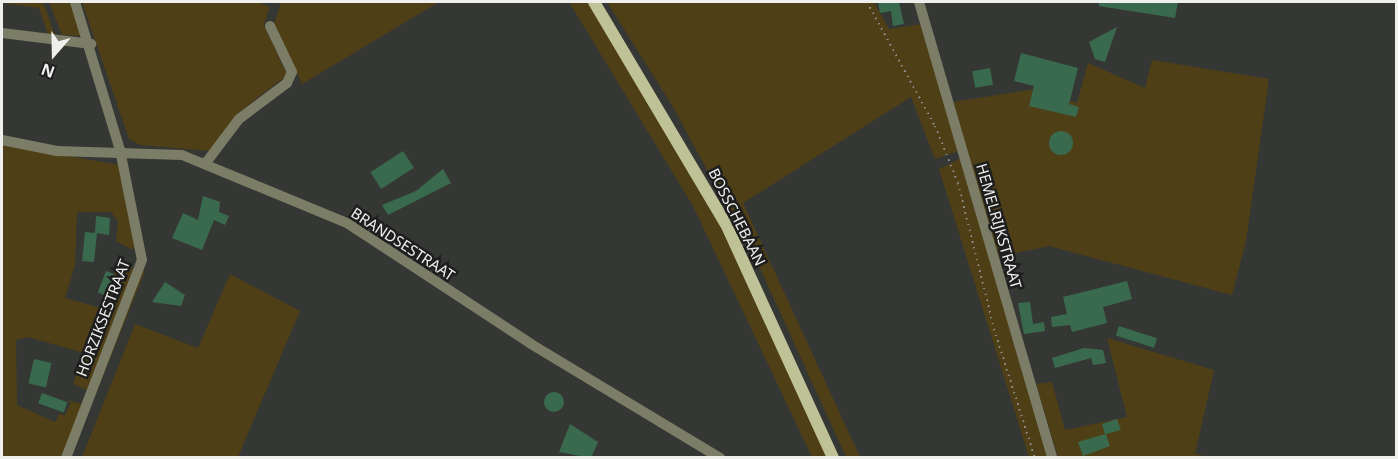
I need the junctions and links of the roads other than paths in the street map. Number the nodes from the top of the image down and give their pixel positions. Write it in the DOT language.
graph roads {
  1 [pos="75,2"];
  2 [pos="594,2"];
  3 [pos="919,2"];
  4 [pos="270,26"];
  5 [pos="2,33"];
  6 [pos="91,44"];
  7 [pos="2,140"];
  8 [pos="120,150"];
  9 [pos="205,164"];
  10 [pos="66,458"];
  11 [pos="720,458"];
  12 [pos="833,458"];
  13 [pos="1052,458"];
  1 -- 6 [label="street"];
  2 -- 12 [label="main road, BOSSCHEBAAN"];
  3 -- 13 [label="street, HEMELRIJKSTRAAT"];
  4 -- 9 [label="street"];
  5 -- 6 [label="street"];
  6 -- 8 [label="street"];
  7 -- 8 [label="street, BRANDSESTRAAT"];
  8 -- 9 [label="street, BRANDSESTRAAT"];
  8 -- 10 [label="street, HORZIKSESTRAAT"];
  9 -- 11 [label="street, BRANDSESTRAAT"];
}
